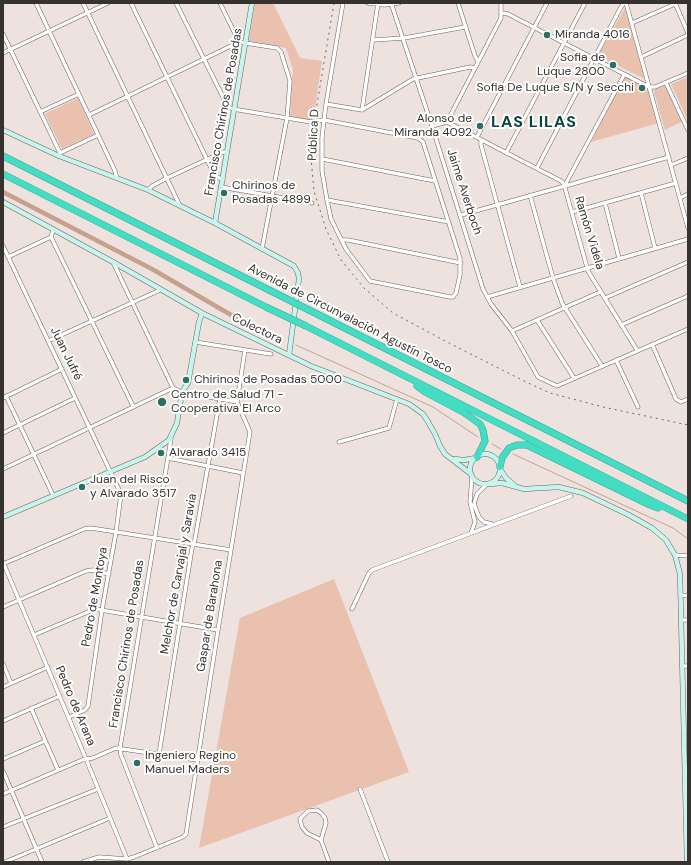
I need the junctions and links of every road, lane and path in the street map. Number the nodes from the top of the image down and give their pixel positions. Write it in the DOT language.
graph roads {
  1 [pos="36,3"];
  2 [pos="83,3"];
  3 [pos="108,3"];
  4 [pos="132,3"];
  5 [pos="176,3"];
  6 [pos="220,3"];
  7 [pos="252,3"];
  8 [pos="342,3"];
  9 [pos="368,3"];
  10 [pos="399,3"];
  11 [pos="458,3"];
  12 [pos="501,3"];
  13 [pos="547,3"];
  14 [pos="585,3"];
  15 [pos="625,3"];
  16 [pos="378,4"];
  17 [pos="392,4"];
  18 [pos="675,4"];
  19 [pos="87,13"];
  20 [pos="502,13"];
  21 [pos="632,23"];
  22 [pos="465,27"];
  23 [pos="534,28"];
  24 [pos="49,31"];
  25 [pos="3,34"];
  26 [pos="688,34"];
  27 [pos="404,38"];
  28 [pos="373,40"];
  29 [pos="239,42"];
  30 [pos="563,43"];
  31 [pos="246,44"];
  32 [pos="11,50"];
  33 [pos="3,53"];
  34 [pos="641,57"];
  35 [pos="594,58"];
  36 [pos="203,60"];
  37 [pos="478,61"];
  38 [pos="475,68"];
  39 [pos="688,73"];
  40 [pos="624,75"];
  41 [pos="167,77"];
  42 [pos="416,78"];
  43 [pos="666,82"];
  44 [pos="649,87"];
  45 [pos="79,94"];
  46 [pos="128,96"];
  47 [pos="326,104"];
  48 [pos="233,109"];
  49 [pos="362,110"];
  50 [pos="40,112"];
  51 [pos="89,115"];
  52 [pos="287,118"];
  53 [pos="324,120"];
  54 [pos="447,122"];
  55 [pos="432,126"];
  56 [pos="3,130"];
  57 [pos="688,130"];
  58 [pos="98,135"];
  59 [pos="479,138"];
  60 [pos="227,152"];
  61 [pos="506,153"];
  62 [pos="60,155"];
  63 [pos="3,156"];
  64 [pos="669,157"];
  65 [pos="688,158"];
  66 [pos="322,159"];
  67 [pos="207,160"];
  68 [pos="671,166"];
  69 [pos="536,168"];
  70 [pos="3,174"];
  71 [pos="117,178"];
  72 [pos="167,178"];
  73 [pos="223,179"];
  74 [pos="436,181"];
  75 [pos="676,183"];
  76 [pos="565,185"];
  77 [pos="221,187"];
  78 [pos="148,190"];
  79 [pos="641,193"];
  80 [pos="688,194"];
  81 [pos="530,195"];
  82 [pos="272,196"];
  83 [pos="680,198"];
  84 [pos="327,200"];
  85 [pos="3,202"];
  86 [pos="312,203"];
  87 [pos="605,203"];
  88 [pos="497,204"];
  89 [pos="180,207"];
  90 [pos="572,212"];
  91 [pos="461,215"];
  92 [pos="449,222"];
  93 [pos="215,224"];
  94 [pos="688,228"];
  95 [pos="53,230"];
  96 [pos="51,236"];
  97 [pos="688,239"];
  98 [pos="341,240"];
  99 [pos="3,246"];
  100 [pos="655,248"];
  101 [pos="262,250"];
  102 [pos="8,257"];
  103 [pos="619,258"];
  104 [pos="113,262"];
  105 [pos="688,262"];
  106 [pos="461,263"];
  107 [pos="587,268"];
  108 [pos="553,278"];
  109 [pos="520,287"];
  110 [pos="160,290"];
  111 [pos="600,292"];
  112 [pos="487,296"];
  113 [pos="688,296"];
  114 [pos="605,298"];
  115 [pos="132,302"];
  116 [pos="565,308"];
  117 [pos="202,313"];
  118 [pos="537,320"];
  119 [pos="91,321"];
  120 [pos="621,325"];
  121 [pos="688,330"];
  122 [pos="512,331"];
  123 [pos="48,341"];
  124 [pos="196,342"];
  125 [pos="652,344"];
  126 [pos="245,350"];
  127 [pos="637,350"];
  128 [pos="271,354"];
  129 [pos="289,355"];
  130 [pos="616,360"];
  131 [pos="602,366"];
  132 [pos="62,369"];
  133 [pos="403,375"];
  134 [pos="574,378"];
  135 [pos="173,388"];
  136 [pos="182,392"];
  137 [pos="5,397"];
  138 [pos="75,398"];
  139 [pos="220,398"];
  140 [pos="397,399"];
  141 [pos="688,399"];
  142 [pos="237,402"];
  143 [pos="133,406"];
  144 [pos="638,407"];
  145 [pos="20,425"];
  146 [pos="89,427"];
  147 [pos="3,433"];
  148 [pos="171,438"];
  149 [pos="339,442"];
  150 [pos="34,454"];
  151 [pos="477,457"];
  152 [pos="168,458"];
  153 [pos="452,459"];
  154 [pos="207,466"];
  155 [pos="500,468"];
  156 [pos="3,469"];
  157 [pos="111,471"];
  158 [pos="243,473"];
  159 [pos="472,475"];
  160 [pos="488,484"];
  161 [pos="515,486"];
  162 [pos="53,496"];
  163 [pos="571,496"];
  164 [pos="688,500"];
  165 [pos="681,515"];
  166 [pos="3,517"];
  167 [pos="688,519"];
  168 [pos="494,524"];
  169 [pos="116,532"];
  170 [pos="471,533"];
  171 [pos="155,538"];
  172 [pos="194,544"];
  173 [pos="231,550"];
  174 [pos="675,555"];
  175 [pos="688,556"];
  176 [pos="3,564"];
  177 [pos="109,574"];
  178 [pos="680,595"];
  179 [pos="688,596"];
  180 [pos="19,600"];
  181 [pos="3,607"];
  182 [pos="352,609"];
  183 [pos="102,610"];
  184 [pos="142,618"];
  185 [pos="681,620"];
  186 [pos="688,620"];
  187 [pos="180,624"];
  188 [pos="218,630"];
  189 [pos="34,635"];
  190 [pos="3,664"];
  191 [pos="682,666"];
  192 [pos="688,666"];
  193 [pos="48,667"];
  194 [pos="11,683"];
  195 [pos="3,687"];
  196 [pos="60,696"];
  197 [pos="31,708"];
  198 [pos="685,714"];
  199 [pos="69,717"];
  200 [pos="3,721"];
  201 [pos="45,741"];
  202 [pos="120,748"];
  203 [pos="159,754"];
  204 [pos="3,759"];
  205 [pos="86,759"];
  206 [pos="197,760"];
  207 [pos="686,765"];
  208 [pos="58,770"];
  209 [pos="3,771"];
  210 [pos="98,789"];
  211 [pos="11,790"];
  212 [pos="360,790"];
  213 [pos="3,794"];
  214 [pos="24,818"];
  215 [pos="110,818"];
  216 [pos="3,827"];
  217 [pos="321,840"];
  218 [pos="36,848"];
  219 [pos="157,848"];
  220 [pos="127,859"];
  221 [pos="5,862"];
  222 [pos="42,862"];
  223 [pos="83,862"];
  224 [pos="329,862"];
  225 [pos="388,862"];
  226 [pos="687,862"];
  1 -- 24 [label="street"];
  2 -- 19 [label="street"];
  3 -- 19 [label="street"];
  4 -- 41 [label="street"];
  5 -- 36 [label="street"];
  6 -- 29 [label="street"];
  7 -- 31 [label="main road, Francisco Chirinos de Posadas"];
  8 -- 47 [label="street, Pública D"];
  9 -- 16 [label="street"];
  10 -- 17 [label="street"];
  11 -- 22 [label="street"];
  12 -- 20 [label="street"];
  13 -- 23 [label="street"];
  14 -- 30 [label="street"];
  15 -- 21 [label="street"];
  15 -- 35 [label="street"];
  16 -- 17 [label="street"];
  16 -- 28 [label="street"];
  17 -- 27 [label="street, Jaime Averboch"];
  18 -- 21 [label="street"];
  18 -- 26 [label="street"];
  19 -- 24 [label="street"];
  19 -- 46 [label="street"];
  20 -- 23 [label="street"];
  20 -- 37 [label="street"];
  21 -- 34 [label="street"];
  22 -- 27 [label="street"];
  22 -- 37 [label="street"];
  23 -- 30 [label="street"];
  23 -- 59 [label="street"];
  24 -- 32 [label="street"];
  24 -- 45 [label="street"];
  25 -- 32 [label="street"];
  26 -- 34 [label="street"];
  27 -- 28 [label="street"];
  27 -- 42 [label="street, Jaime Averboch"];
  28 -- 49 [label="street"];
  29 -- 31 [label="street"];
  29 -- 36 [label="street"];
  30 -- 35 [label="street"];
  30 -- 61 [label="street"];
  31 -- 48 [label="main road, Francisco Chirinos de Posadas"];
  31 -- 52 [label="street"];
  32 -- 33 [label="street"];
  32 -- 50 [label="street"];
  34 -- 44 [label="street"];
  35 -- 40 [label="street"];
  35 -- 69 [label="street"];
  36 -- 41 [label="street"];
  36 -- 48 [label="street"];
  37 -- 38 [label="street"];
  38 -- 42 [label="street"];
  38 -- 54 [label="street"];
  39 -- 43 [label="street"];
  40 -- 44 [label="street"];
  40 -- 76 [label="street, Ramón Videla"];
  41 -- 46 [label="street"];
  41 -- 67 [label="street"];
  42 -- 49 [label="street"];
  42 -- 55 [label="street, Jaime Averboch"];
  43 -- 44 [label="street"];
  43 -- 57 [label="street"];
  44 -- 64 [label="street"];
  45 -- 50 [label="street"];
  45 -- 51 [label="street"];
  46 -- 51 [label="street"];
  46 -- 72 [label="street"];
  47 -- 49 [label="street"];
  47 -- 53 [label="street, Pública D"];
  48 -- 52 [label="street"];
  48 -- 60 [label="main road, Francisco Chirinos de Posadas"];
  50 -- 62 [label="street"];
  51 -- 58 [label="street"];
  52 -- 53 [label="street"];
  52 -- 82 [label="street"];
  53 -- 66 [label="street, Pública D"];
  53 -- 74 [label="street"];
  54 -- 55 [label="street"];
  54 -- 59 [label="street"];
  55 -- 91 [label="street, Jaime Averboch"];
  56 -- 62 [label="main road, Colectora"];
  58 -- 62 [label="street"];
  58 -- 71 [label="street"];
  59 -- 61 [label="street"];
  59 -- 88 [label="street"];
  60 -- 67 [label="street"];
  60 -- 73 [label="main road, Francisco Chirinos de Posadas"];
  61 -- 69 [label="street"];
  62 -- 71 [label="main road, Colectora"];
  63 -- 164 [label="highway, Avenida de Circunvalación Agustín Tosco, bridge"];
  64 -- 68 [label="street"];
  64 -- 76 [label="street"];
  65 -- 68 [label="street"];
  66 -- 74 [label="street"];
  66 -- 84 [label="street, Pública D"];
  67 -- 72 [label="street"];
  67 -- 73 [label="street"];
  68 -- 75 [label="street"];
  69 -- 76 [label="street"];
  70 -- 133 [label="highway, bridge"];
  71 -- 78 [label="main road, Colectora"];
  72 -- 78 [label="street"];
  72 -- 89 [label="street"];
  73 -- 77 [label="main road, Francisco Chirinos de Posadas"];
  74 -- 92 [label="street"];
  75 -- 79 [label="street"];
  75 -- 83 [label="street"];
  76 -- 81 [label="street"];
  76 -- 90 [label="street, Ramón Videla"];
  77 -- 82 [label="street"];
  77 -- 93 [label="main road, Francisco Chirinos de Posadas"];
  78 -- 89 [label="main road, Colectora"];
  79 -- 87 [label="street"];
  79 -- 100 [label="street"];
  80 -- 83 [label="street"];
  81 -- 88 [label="street"];
  81 -- 108 [label="street"];
  82 -- 86 [label="street"];
  82 -- 101 [label="street"];
  83 -- 94 [label="street"];
  84 -- 92 [label="street"];
  84 -- 98 [label="street, Pública D"];
  85 -- 95 [label="main road, Colectora"];
  87 -- 90 [label="street"];
  87 -- 103 [label="street"];
  88 -- 91 [label="street"];
  88 -- 109 [label="street"];
  89 -- 93 [label="main road, Colectora"];
  90 -- 107 [label="street, Ramón Videla"];
  91 -- 112 [label="street, Jaime Averboch"];
  92 -- 106 [label="street"];
  93 -- 101 [label="main road, Colectora"];
  95 -- 96 [label="street"];
  95 -- 104 [label="main road, Colectora"];
  96 -- 102 [label="street"];
  96 -- 119 [label="street"];
  97 -- 100 [label="street"];
  98 -- 106 [label="street"];
  98 -- 106 [label="street, Pública D"];
  99 -- 102 [label="street, Juan Jufré"];
  100 -- 103 [label="street"];
  101 -- 129 [label="main road, Colectora"];
  102 -- 123 [label="street, Juan Jufré"];
  103 -- 107 [label="street"];
  104 -- 110 [label="main road, Colectora"];
  104 -- 115 [label="street"];
  105 -- 114 [label="street"];
  107 -- 108 [label="street"];
  107 -- 111 [label="street, Ramón Videla"];
  108 -- 109 [label="street"];
  108 -- 116 [label="street"];
  109 -- 112 [label="street"];
  110 -- 115 [label="street"];
  110 -- 117 [label="main road, Colectora"];
  111 -- 114 [label="street, Ramón Videla"];
  111 -- 116 [label="street"];
  112 -- 122 [label="street, Jaime Averboch"];
  113 -- 120 [label="street"];
  114 -- 120 [label="street, Ramón Videla"];
  115 -- 119 [label="street"];
  115 -- 135 [label="street"];
  116 -- 118 [label="street"];
  116 -- 131 [label="street"];
  117 -- 124 [label="main road"];
  117 -- 129 [label="main road, Colectora"];
  118 -- 122 [label="street"];
  118 -- 134 [label="street"];
  119 -- 123 [label="street"];
  119 -- 143 [label="street"];
  120 -- 127 [label="street, Ramón Videla"];
  121 -- 125 [label="street"];
  122 -- 134 [label="street, Jaime Averboch"];
  123 -- 132 [label="street, Juan Jufré"];
  124 -- 126 [label="street"];
  124 -- 136 [label="main road"];
  125 -- 127 [label="street"];
  125 -- 141 [label="street"];
  126 -- 128 [label="street"];
  126 -- 142 [label="street"];
  127 -- 130 [label="street"];
  129 -- 140 [label="main road"];
  130 -- 131 [label="street"];
  130 -- 144 [label="street"];
  131 -- 134 [label="street"];
  132 -- 137 [label="street"];
  132 -- 138 [label="street, Juan Jufré"];
  133 -- 151 [label="highway"];
  133 -- 165 [label="highway"];
  135 -- 136 [label="street"];
  135 -- 143 [label="street"];
  136 -- 139 [label="street"];
  136 -- 148 [label="main road"];
  137 -- 145 [label="street"];
  138 -- 145 [label="street"];
  138 -- 146 [label="street, Juan Jufré"];
  139 -- 142 [label="street"];
  139 -- 154 [label="street, Melchor de Carvajal y Saravia"];
  140 -- 149 [label="street"];
  140 -- 153 [label="main road"];
  142 -- 158 [label="street, Gaspar de Barahona"];
  143 -- 146 [label="street"];
  145 -- 147 [label="street"];
  145 -- 150 [label="street"];
  146 -- 150 [label="street"];
  146 -- 157 [label="street, Juan Jufré"];
  148 -- 152 [label="street, Francisco Chirinos de Posadas"];
  148 -- 157 [label="main road"];
  150 -- 156 [label="street"];
  150 -- 162 [label="street"];
  151 -- 153 [label="main road"];
  151 -- 155 [label="main road"];
  151 -- 159 [label="main road"];
  152 -- 154 [label="street"];
  152 -- 171 [label="street, Francisco Chirinos de Posadas"];
  153 -- 159 [label="main road"];
  154 -- 158 [label="street"];
  154 -- 172 [label="street, Melchor de Carvajal y Saravia"];
  155 -- 160 [label="main road"];
  155 -- 161 [label="main road"];
  155 -- 165 [label="highway"];
  157 -- 162 [label="main road"];
  157 -- 169 [label="street, Pedro de Montoya"];
  158 -- 173 [label="street, Gaspar de Barahona"];
  159 -- 160 [label="main road"];
  159 -- 170 [label="street"];
  160 -- 161 [label="main road"];
  160 -- 168 [label="street"];
  161 -- 174 [label="main road"];
  162 -- 166 [label="main road"];
  163 -- 168 [label="street"];
  165 -- 167 [label="highway"];
  168 -- 170 [label="street"];
  169 -- 171 [label="street"];
  169 -- 176 [label="street"];
  169 -- 177 [label="street, Pedro de Montoya"];
  170 -- 182 [label="street"];
  171 -- 172 [label="street"];
  171 -- 184 [label="street, Francisco Chirinos de Posadas"];
  172 -- 173 [label="street"];
  172 -- 187 [label="street, Melchor de Carvajal y Saravia"];
  173 -- 188 [label="street, Gaspar de Barahona"];
  174 -- 175 [label="street"];
  174 -- 178 [label="main road"];
  176 -- 180 [label="street, Pedro de Arana"];
  177 -- 180 [label="street"];
  177 -- 183 [label="street, Pedro de Montoya"];
  178 -- 179 [label="street"];
  178 -- 185 [label="main road"];
  180 -- 181 [label="street"];
  180 -- 189 [label="street, Pedro de Arana"];
  183 -- 184 [label="street"];
  183 -- 189 [label="street"];
  183 -- 199 [label="street, Pedro de Montoya"];
  184 -- 187 [label="street"];
  184 -- 202 [label="street, Francisco Chirinos de Posadas"];
  185 -- 186 [label="street"];
  185 -- 191 [label="main road"];
  187 -- 188 [label="street"];
  187 -- 203 [label="street, Melchor de Carvajal y Saravia"];
  188 -- 206 [label="street, Gaspar de Barahona"];
  189 -- 193 [label="street, Pedro de Arana"];
  190 -- 194 [label="street"];
  191 -- 192 [label="street"];
  191 -- 198 [label="main road"];
  193 -- 194 [label="street"];
  193 -- 196 [label="street, Pedro de Arana"];
  194 -- 195 [label="street"];
  196 -- 197 [label="street"];
  196 -- 199 [label="street, Pedro de Arana"];
  197 -- 200 [label="street"];
  197 -- 201 [label="street"];
  198 -- 207 [label="main road"];
  199 -- 205 [label="street, Pedro de Arana"];
  201 -- 204 [label="street"];
  201 -- 208 [label="street"];
  202 -- 203 [label="street"];
  202 -- 205 [label="street"];
  202 -- 219 [label="street, Francisco Chirinos de Posadas"];
  203 -- 206 [label="street"];
  205 -- 208 [label="street"];
  205 -- 210 [label="street, Pedro de Arana"];
  206 -- 219 [label="street, Gaspar de Barahona"];
  207 -- 226 [label="main road"];
  208 -- 211 [label="street"];
  209 -- 211 [label="street"];
  210 -- 214 [label="street"];
  210 -- 215 [label="street, Pedro de Arana"];
  211 -- 213 [label="street"];
  211 -- 214 [label="street"];
  212 -- 225 [label="street"];
  214 -- 216 [label="street"];
  214 -- 218 [label="street"];
  215 -- 218 [label="street"];
  215 -- 220 [label="street, Pedro de Arana"];
  217 -- 217 [label="street"];
  217 -- 224 [label="street"];
  218 -- 221 [label="street"];
  218 -- 222 [label="street"];
  219 -- 220 [label="street"];
  220 -- 223 [label="street"];
}
